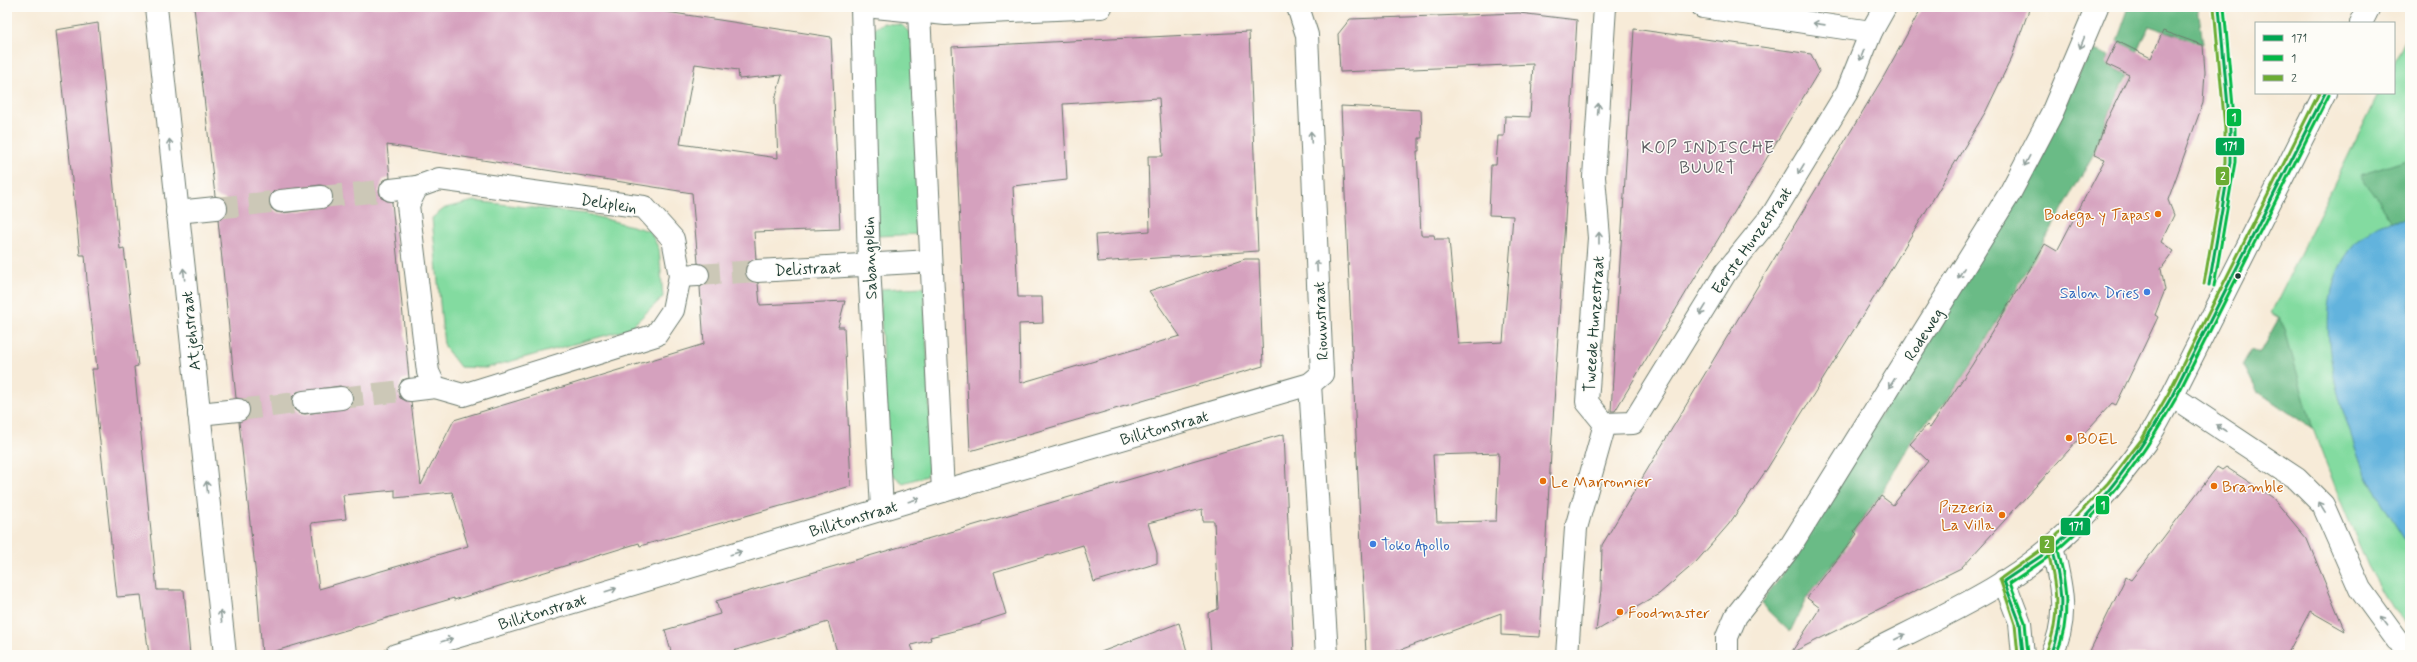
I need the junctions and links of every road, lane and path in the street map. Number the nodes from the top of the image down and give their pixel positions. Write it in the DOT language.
graph roads {
  1 [pos="156,7"];
  2 [pos="862,7"];
  3 [pos="875,7"];
  4 [pos="1100,7"];
  5 [pos="1298,7"];
  6 [pos="1605,7"];
  7 [pos="1703,7"];
  8 [pos="1885,7"];
  9 [pos="2097,7"];
  10 [pos="2369,7"];
  11 [pos="919,13"];
  12 [pos="2362,22"];
  13 [pos="1871,32"];
  14 [pos="2325,94"];
  15 [pos="417,187"];
  16 [pos="391,190"];
  17 [pos="321,197"];
  18 [pos="281,201"];
  19 [pos="216,208"];
  20 [pos="177,212"];
  21 [pos="931,261"];
  22 [pos="869,265"];
  23 [pos="757,271"];
  24 [pos="1310,384"];
  25 [pos="435,387"];
  26 [pos="410,390"];
  27 [pos="2172,396"];
  28 [pos="341,398"];
  29 [pos="304,402"];
  30 [pos="238,410"];
  31 [pos="199,414"];
  32 [pos="1605,424"];
  33 [pos="943,491"];
  34 [pos="882,509"];
  35 [pos="2052,546"];
  36 [pos="2004,581"];
  37 [pos="2410,649"];
  38 [pos="1724,652"];
  39 [pos="226,655"];
  40 [pos="396,655"];
  41 [pos="1327,655"];
  42 [pos="1567,655"];
  43 [pos="1865,655"];
  44 [pos="2023,655"];
  45 [pos="2051,655"];
  20 -- 1 [label="street, Atjehstraat, one-way"];
  2 -- 22 [label="street, Sabangplein"];
  3 -- 11 [label="street"];
  4 -- 11 [label="street"];
  24 -- 5 [label="street, Riouwstraat, one-way"];
  32 -- 6 [label="street, Tweede Hunzestraat, one-way"];
  13 -- 7 [label="street, one-way"];
  8 -- 13 [label="street, Eerste Hunzestraat"];
  9 -- 38 [label="street, Rodeweg, one-way"];
  10 -- 12 [label="street"];
  11 -- 21 [label="street"];
  13 -- 32 [label="street, Eerste Hunzestraat, one-way"];
  14 -- 27 [label="street"];
  15 -- 16 [label="street, Deliplein"];
  15 -- 25 [label="street"];
  15 -- 25 [label="street, Deliplein"];
  17 -- 18 [label="street"];
  19 -- 20 [label="street"];
  31 -- 20 [label="street, Atjehstraat, one-way"];
  21 -- 22 [label="street, Delistraat"];
  21 -- 33 [label="street"];
  22 -- 23 [label="street, Delistraat"];
  22 -- 34 [label="street, Sabangplein"];
  24 -- 33 [label="street, Billitonstraat"];
  24 -- 41 [label="street, Riouwstraat"];
  25 -- 26 [label="street, Deliplein"];
  27 -- 35 [label="street"];
  37 -- 27 [label="street, one-way"];
  28 -- 29 [label="street"];
  30 -- 31 [label="street"];
  39 -- 31 [label="street, Atjehstraat, one-way"];
  32 -- 42 [label="street"];
  34 -- 33 [label="street, Billitonstraat, one-way"];
  40 -- 34 [label="street, Billitonstraat, one-way"];
  35 -- 36 [label="street"];
  35 -- 45 [label="street"];
  43 -- 36 [label="street, one-way"];
  36 -- 44 [label="street"];
}
